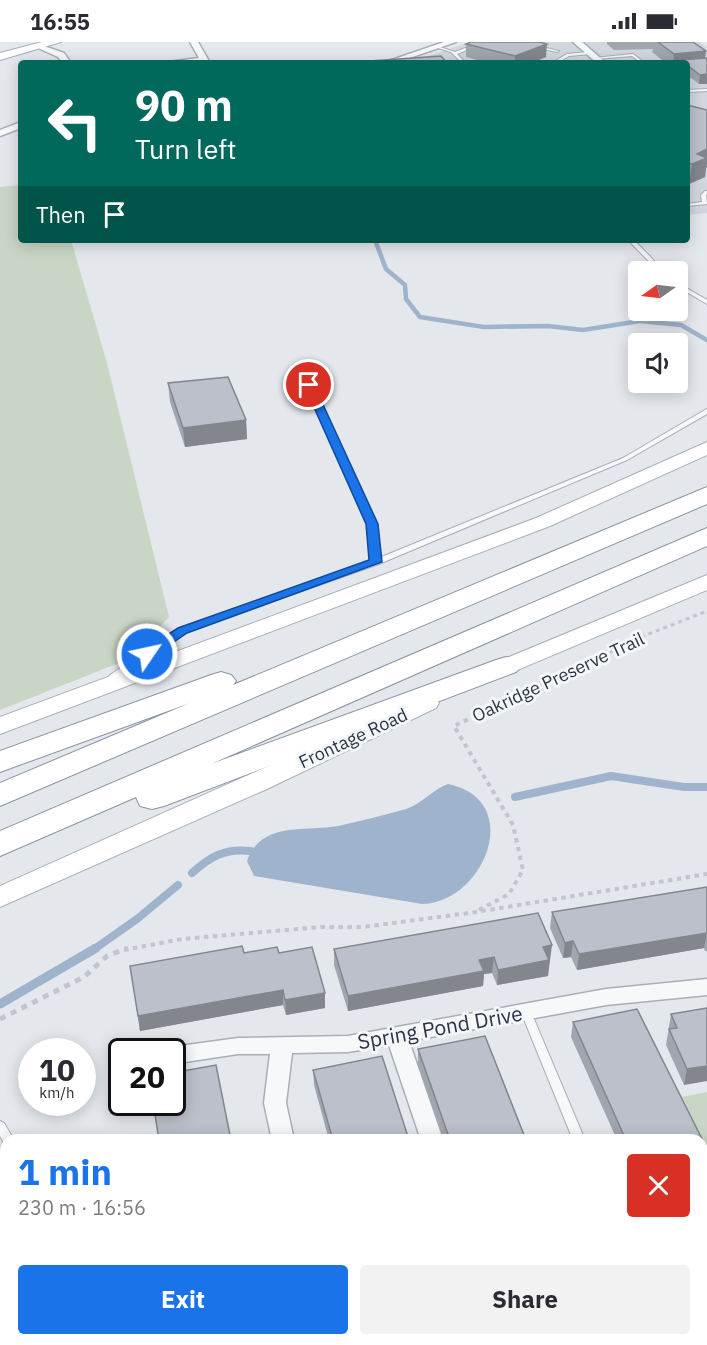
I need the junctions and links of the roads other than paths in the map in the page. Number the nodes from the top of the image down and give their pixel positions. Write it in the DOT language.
graph roads {
  1 [pos="55,42"];
  2 [pos="194,42"];
  3 [pos="452,42"];
  4 [pos="486,42"];
  5 [pos="514,42"];
  6 [pos="546,42"];
  7 [pos="577,42"];
  8 [pos="41,46"];
  9 [pos="437,47"];
  10 [pos="557,51"];
  11 [pos="455,53"];
  12 [pos="411,55"];
  13 [pos="568,55"];
  14 [pos="0,57"];
  15 [pos="596,58"];
  16 [pos="424,59"];
  17 [pos="65,60"];
  18 [pos="204,60"];
  19 [pos="396,60"];
  20 [pos="461,60"];
  21 [pos="559,60"];
  22 [pos="639,60"];
  23 [pos="690,90"];
  24 [pos="707,90"];
  25 [pos="18,126"];
  26 [pos="0,133"];
  27 [pos="707,192"];
  28 [pos="690,205"];
  29 [pos="634,243"];
  30 [pos="652,261"];
  31 [pos="688,291"];
  32 [pos="707,302"];
  33 [pos="309,385"];
  34 [pos="707,411"];
  35 [pos="707,448"];
  36 [pos="707,495"];
  37 [pos="707,536"];
  38 [pos="578,550"];
  39 [pos="376,562"];
  40 [pos="707,582"];
  41 [pos="506,666"];
  42 [pos="95,690"];
  43 [pos="0,726"];
  44 [pos="0,762"];
  45 [pos="0,795"];
  46 [pos="0,844"];
  47 [pos="0,855"];
  48 [pos="0,897"];
  49 [pos="707,987"];
  50 [pos="526,1012"];
  51 [pos="396,1035"];
  52 [pos="282,1047"];
  53 [pos="186,1054"];
  54 [pos="282,1134"];
  55 [pos="430,1134"];
  56 [pos="577,1134"];
  1 -- 8 [label="main road"];
  2 -- 18 [label="street"];
  3 -- 9 [label="street"];
  4 -- 11 [label="lane"];
  5 -- 10 [label="lane"];
  6 -- 10 [label="lane"];
  7 -- 15 [label="street"];
  8 -- 14 [label="main road"];
  8 -- 17 [label="street"];
  9 -- 11 [label="lane"];
  9 -- 12 [label="street"];
  10 -- 13 [label="lane"];
  11 -- 20 [label="lane"];
  12 -- 16 [label="lane"];
  12 -- 19 [label="street"];
  13 -- 15 [label="lane"];
  13 -- 21 [label="lane"];
  15 -- 22 [label="lane"];
  23 -- 24 [label="lane"];
  25 -- 26 [label="street"];
  27 -- 28 [label="lane"];
  29 -- 30 [label="lane"];
  31 -- 32 [label="lane"];
  33 -- 39 [label="lane"];
  34 -- 39 [label="lane"];
  35 -- 42 [label="main road"];
  36 -- 38 [label="highway"];
  37 -- 46 [label="highway"];
  38 -- 44 [label="highway"];
  38 -- 45 [label="highway"];
  39 -- 42 [label="lane"];
  40 -- 41 [label="main road, Frontage Road"];
  41 -- 47 [label="highway"];
  41 -- 48 [label="main road, Frontage Road"];
  42 -- 43 [label="main road"];
  49 -- 50 [label="street, Spring Pond Drive"];
  50 -- 51 [label="street, Spring Pond Drive"];
  50 -- 56 [label="lane"];
  51 -- 52 [label="street, Spring Pond Drive"];
  51 -- 55 [label="street"];
  52 -- 53 [label="street, Spring Pond Drive"];
  52 -- 54 [label="street"];
}
